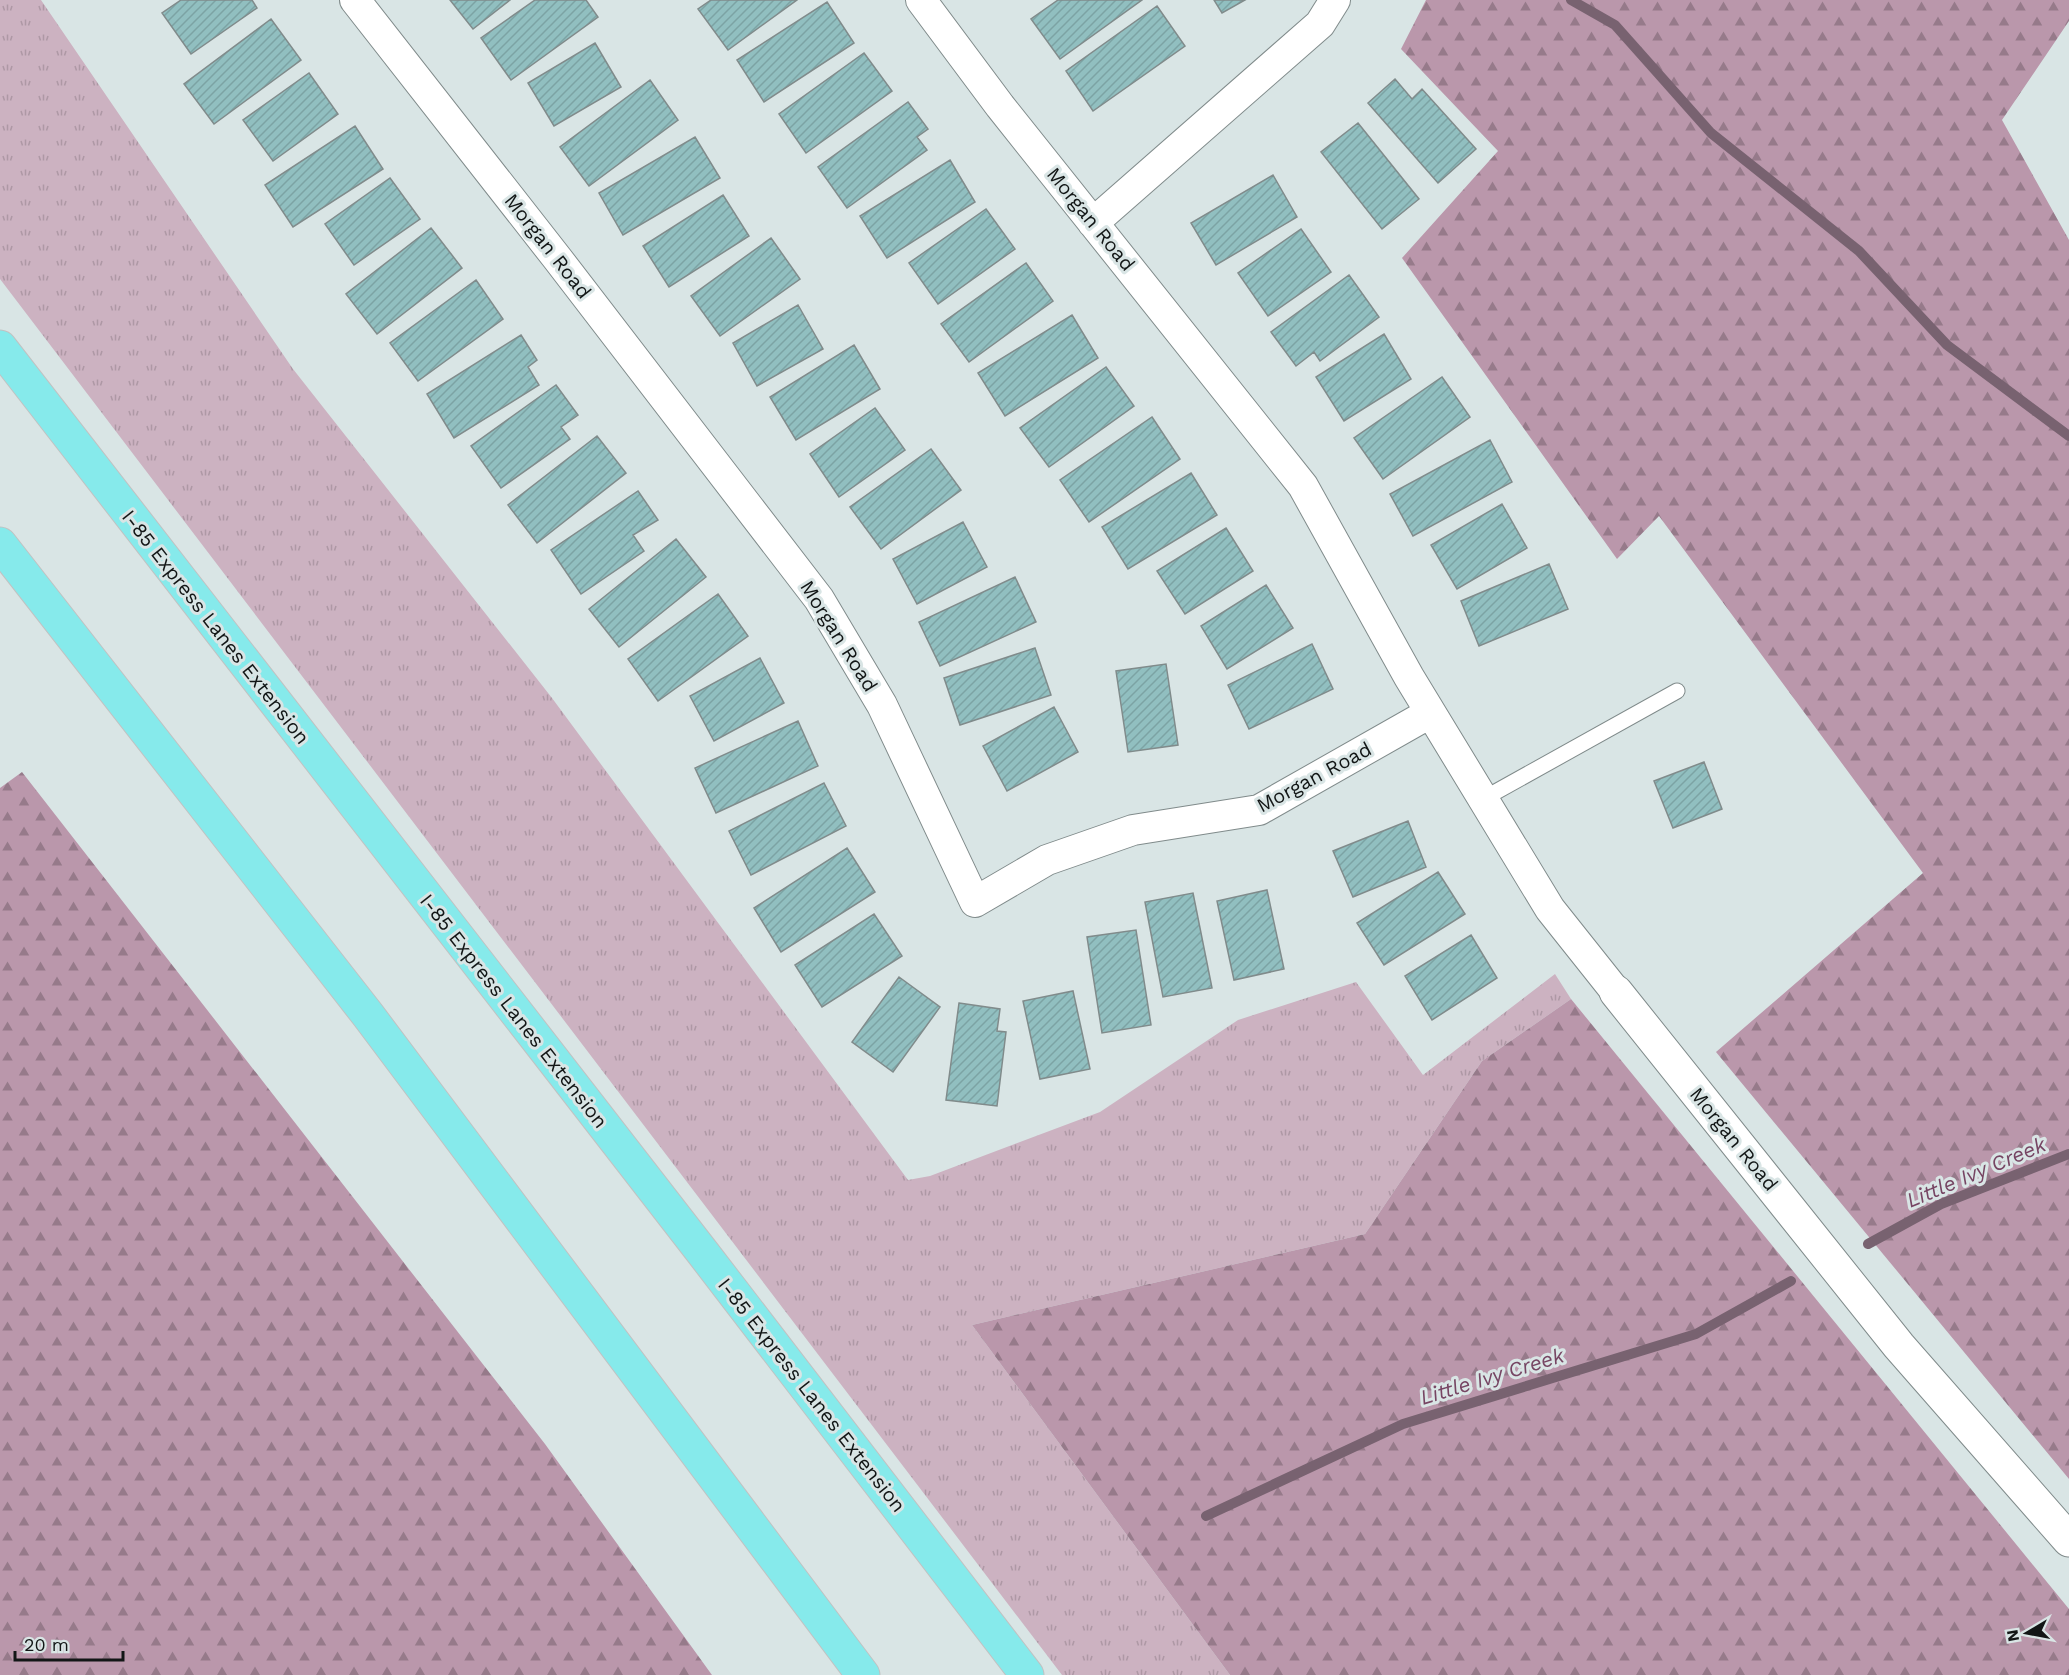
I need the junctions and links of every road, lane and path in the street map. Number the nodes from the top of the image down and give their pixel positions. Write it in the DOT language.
graph roads {
  1 [pos="355,0"];
  2 [pos="921,0"];
  3 [pos="1335,0"];
  4 [pos="1094,223"];
  5 [pos="0,347"];
  6 [pos="0,544"];
  7 [pos="1677,691"];
  8 [pos="1430,713"];
  9 [pos="1483,799"];
  10 [pos="1616,992"];
  11 [pos="2069,1540"];
  12 [pos="863,1675"];
  13 [pos="1027,1675"];
  1 -- 8 [label="street, Morgan Road"];
  2 -- 4 [label="street, Morgan Road"];
  3 -- 4 [label="street"];
  4 -- 8 [label="street, Morgan Road"];
  5 -- 13 [label="highway, I-85 Express Lanes Extension"];
  6 -- 12 [label="highway"];
  7 -- 9 [label="lane"];
  8 -- 9 [label="street, Morgan Road"];
  9 -- 10 [label="street, Morgan Road"];
  10 -- 11 [label="street, Morgan Road"];
}
